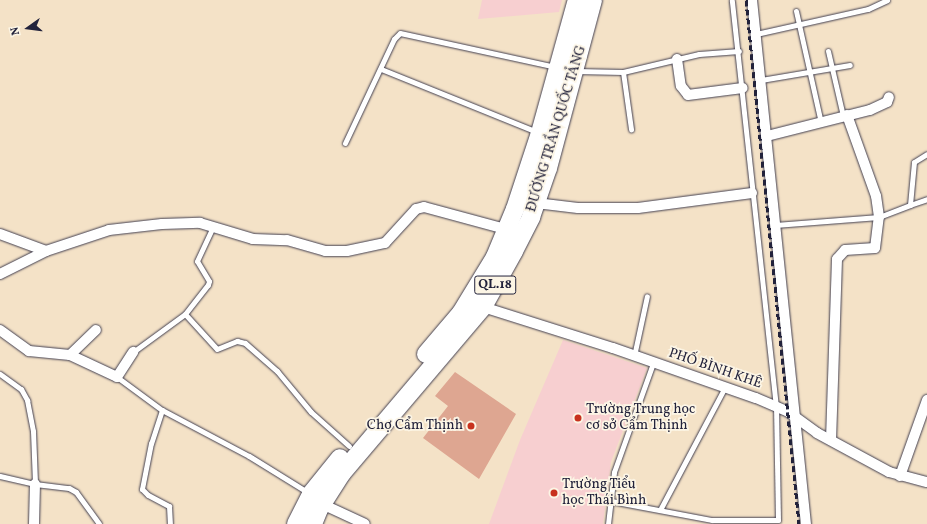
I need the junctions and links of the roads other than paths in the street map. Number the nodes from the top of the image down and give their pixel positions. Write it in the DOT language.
graph roads {
  1 [pos="577,0"];
  2 [pos="593,0"];
  3 [pos="732,0"];
  4 [pos="752,0"];
  5 [pos="887,0"];
  6 [pos="796,11"];
  7 [pos="799,26"];
  8 [pos="756,34"];
  9 [pos="739,51"];
  10 [pos="828,52"];
  11 [pos="677,59"];
  12 [pos="850,65"];
  13 [pos="832,68"];
  14 [pos="381,69"];
  15 [pos="567,69"];
  16 [pos="623,72"];
  17 [pos="810,72"];
  18 [pos="761,80"];
  19 [pos="743,88"];
  20 [pos="890,97"];
  21 [pos="845,116"];
  22 [pos="822,124"];
  23 [pos="631,129"];
  24 [pos="540,133"];
  25 [pos="766,136"];
  26 [pos="345,143"];
  27 [pos="927,154"];
  28 [pos="752,193"];
  29 [pos="927,199"];
  30 [pos="536,203"];
  31 [pos="910,205"];
  32 [pos="879,217"];
  33 [pos="775,225"];
  34 [pos="213,226"];
  35 [pos="505,230"];
  36 [pos="0,234"];
  37 [pos="46,251"];
  38 [pos="0,274"];
  39 [pos="647,296"];
  40 [pos="483,307"];
  41 [pos="185,314"];
  42 [pos="0,330"];
  43 [pos="96,330"];
  44 [pos="133,352"];
  45 [pos="70,355"];
  46 [pos="634,356"];
  47 [pos="653,363"];
  48 [pos="0,374"];
  49 [pos="117,377"];
  50 [pos="725,387"];
  51 [pos="403,391"];
  52 [pos="927,400"];
  53 [pos="776,407"];
  54 [pos="162,410"];
  55 [pos="795,417"];
  56 [pos="831,440"];
  57 [pos="349,446"];
  58 [pos="0,476"];
  59 [pos="900,476"];
  60 [pos="927,482"];
  61 [pos="35,484"];
  62 [pos="316,499"];
  63 [pos="611,500"];
  64 [pos="661,508"];
  65 [pos="34,524"];
  66 [pos="99,524"];
  67 [pos="170,524"];
  68 [pos="296,524"];
  69 [pos="313,524"];
  70 [pos="365,524"];
  71 [pos="608,524"];
  72 [pos="806,524"];
  1 -- 15 [label="highway, ĐƯỜNG TRẦN QUỐC TẢNG / QL.18"];
  2 -- 15 [label="highway, ĐƯỜNG TRẦN QUỐC TẢNG / QL.18"];
  3 -- 9 [label="lane"];
  4 -- 8 [label="street"];
  5 -- 7 [label="lane"];
  6 -- 7 [label="lane"];
  7 -- 8 [label="lane"];
  7 -- 17 [label="lane"];
  8 -- 18 [label="street"];
  9 -- 11 [label="lane"];
  9 -- 19 [label="lane"];
  10 -- 13 [label="lane"];
  11 -- 16 [label="lane"];
  11 -- 19 [label="street"];
  12 -- 13 [label="lane"];
  13 -- 17 [label="lane"];
  13 -- 21 [label="lane"];
  14 -- 15 [label="lane"];
  14 -- 24 [label="lane"];
  14 -- 26 [label="lane"];
  15 -- 16 [label="lane"];
  15 -- 24 [label="highway, ĐƯỜNG TRẦN QUỐC TẢNG / QL.18"];
  15 -- 30 [label="highway, ĐƯỜNG TRẦN QUỐC TẢNG / QL.18"];
  16 -- 23 [label="lane"];
  17 -- 18 [label="lane"];
  17 -- 22 [label="lane"];
  18 -- 25 [label="street"];
  19 -- 28 [label="lane"];
  20 -- 21 [label="street"];
  21 -- 22 [label="street"];
  21 -- 32 [label="street"];
  22 -- 25 [label="street"];
  24 -- 35 [label="highway, ĐƯỜNG TRẦN QUỐC TẢNG / QL.18"];
  25 -- 33 [label="street"];
  27 -- 31 [label="lane"];
  28 -- 30 [label="street"];
  28 -- 53 [label="lane"];
  29 -- 31 [label="lane"];
  30 -- 40 [label="highway, ĐƯỜNG TRẦN QUỐC TẢNG / QL.18"];
  31 -- 32 [label="lane"];
  32 -- 33 [label="lane"];
  32 -- 56 [label="street"];
  33 -- 55 [label="street"];
  34 -- 35 [label="street"];
  34 -- 37 [label="street"];
  34 -- 41 [label="lane"];
  35 -- 51 [label="highway, ĐƯỜNG TRẦN QUỐC TẢNG / QL.18"];
  36 -- 37 [label="street"];
  37 -- 38 [label="street"];
  39 -- 46 [label="lane"];
  40 -- 46 [label="street, PHỐ BÌNH KHÊ"];
  40 -- 51 [label="highway, ĐƯỜNG TRẦN QUỐC TẢNG / QL.18"];
  41 -- 44 [label="lane"];
  41 -- 57 [label="lane"];
  42 -- 45 [label="street"];
  43 -- 45 [label="street"];
  44 -- 49 [label="street"];
  45 -- 49 [label="street"];
  46 -- 47 [label="street, PHỐ BÌNH KHÊ"];
  47 -- 50 [label="street, PHỐ BÌNH KHÊ"];
  47 -- 63 [label="lane"];
  48 -- 61 [label="lane"];
  49 -- 54 [label="lane"];
  50 -- 53 [label="street, PHỐ BÌNH KHÊ"];
  50 -- 64 [label="lane"];
  51 -- 57 [label="highway, ĐƯỜNG TRẦN QUỐC TẢNG / QL.18"];
  51 -- 62 [label="highway, ĐƯỜNG TRẦN QUỐC TẢNG / QL.18"];
  52 -- 59 [label="street"];
  53 -- 55 [label="street, PHỐ BÌNH KHÊ"];
  53 -- 64 [label="lane"];
  54 -- 62 [label="lane"];
  54 -- 67 [label="lane"];
  55 -- 56 [label="street, PHỐ BÌNH KHÊ"];
  55 -- 72 [label="street"];
  56 -- 59 [label="street, PHỐ BÌNH KHÊ"];
  57 -- 62 [label="highway, ĐƯỜNG TRẦN QUỐC TẢNG / QL.18"];
  58 -- 61 [label="lane"];
  59 -- 60 [label="street, PHỐ BÌNH KHÊ"];
  61 -- 65 [label="street"];
  61 -- 66 [label="lane"];
  62 -- 68 [label="highway, ĐƯỜNG TRẦN QUỐC TẢNG / QL.18"];
  62 -- 69 [label="highway, ĐƯỜNG TRẦN QUỐC TẢNG / QL.18"];
  62 -- 70 [label="street"];
  63 -- 64 [label="lane"];
  63 -- 71 [label="lane"];
}
